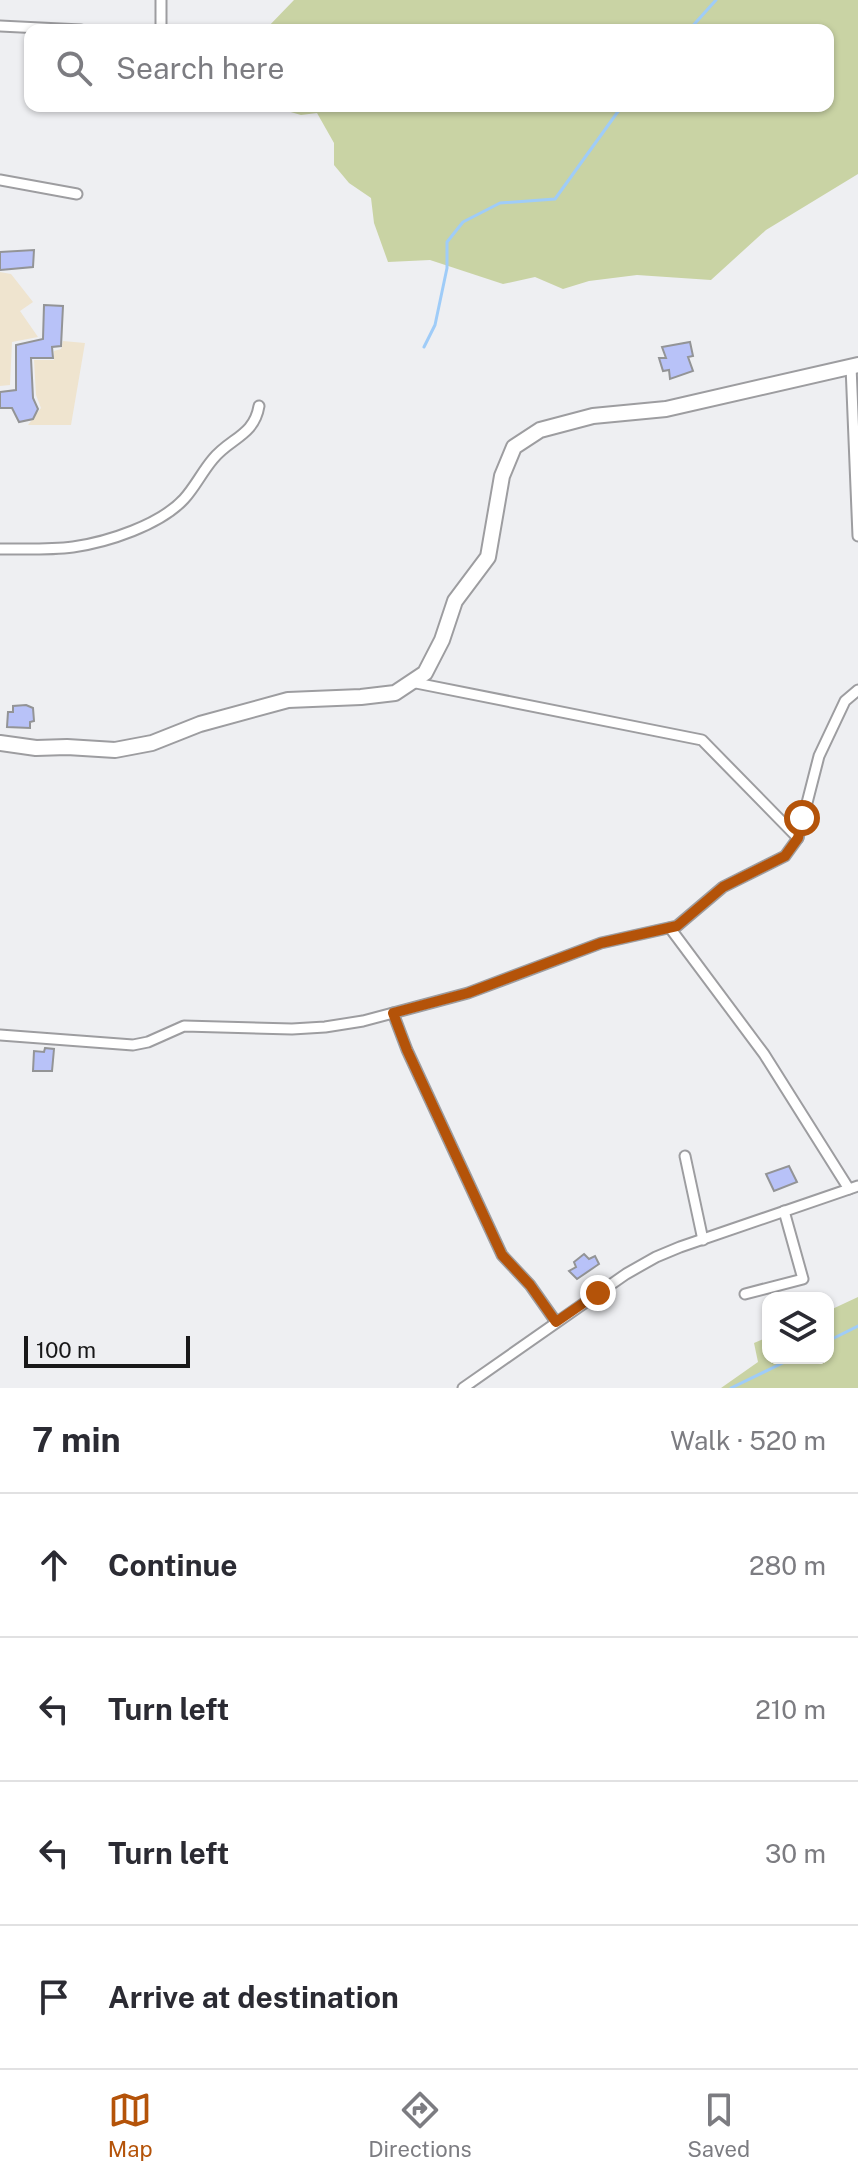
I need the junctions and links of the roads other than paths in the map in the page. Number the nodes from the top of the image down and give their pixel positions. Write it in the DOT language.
graph roads {
  1 [pos="161,0"];
  2 [pos="161,24"];
  3 [pos="0,26"];
  4 [pos="24,27"];
  5 [pos="0,180"];
  6 [pos="77,194"];
  7 [pos="855,366"];
  8 [pos="259,406"];
  9 [pos="858,536"];
  10 [pos="0,549"];
  11 [pos="411,682"];
  12 [pos="858,690"];
  13 [pos="0,743"];
  14 [pos="798,838"];
  15 [pos="670,928"];
  16 [pos="393,1013"];
  17 [pos="0,1035"];
  18 [pos="685,1156"];
  19 [pos="854,1188"];
  20 [pos="784,1211"];
  21 [pos="703,1240"];
  22 [pos="745,1294"];
  23 [pos="556,1322"];
  24 [pos="463,1388"];
  1 -- 2 [label="street"];
  3 -- 4 [label="street"];
  5 -- 6 [label="street"];
  7 -- 9 [label="street"];
  7 -- 11 [label="main road"];
  8 -- 10 [label="street"];
  11 -- 13 [label="main road"];
  11 -- 14 [label="street"];
  12 -- 14 [label="street"];
  14 -- 15 [label="street"];
  15 -- 16 [label="street"];
  15 -- 19 [label="street"];
  16 -- 17 [label="street"];
  16 -- 23 [label="street"];
  18 -- 21 [label="street"];
  19 -- 20 [label="street"];
  20 -- 21 [label="street"];
  20 -- 22 [label="street"];
  21 -- 23 [label="street"];
  23 -- 24 [label="street"];
}
